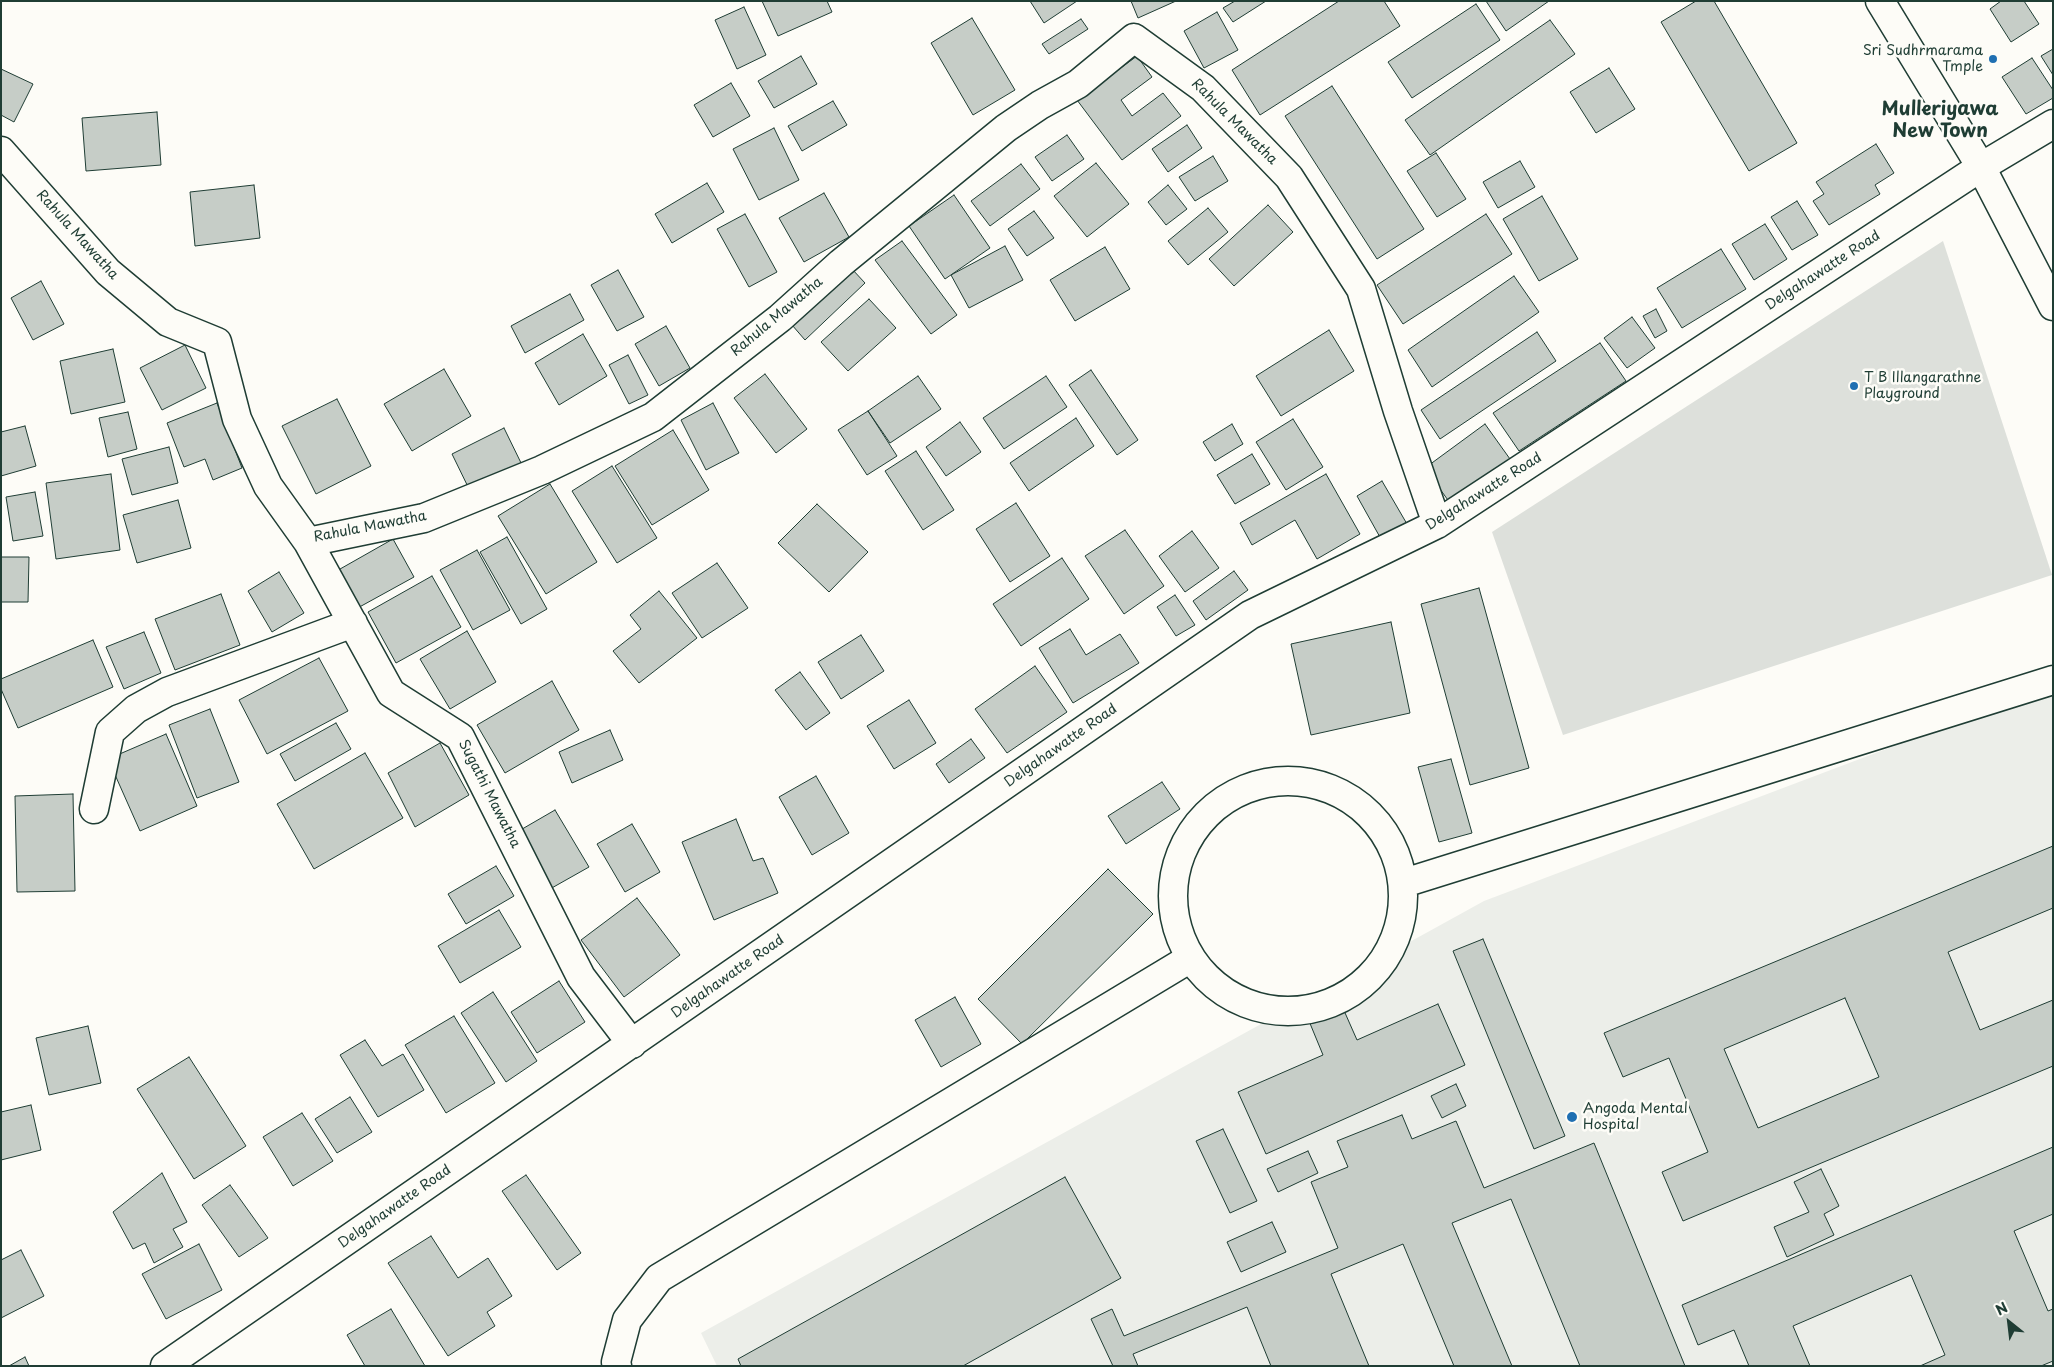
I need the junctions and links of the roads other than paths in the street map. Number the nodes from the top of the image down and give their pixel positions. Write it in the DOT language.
graph roads {
  1 [pos="1880,1"];
  2 [pos="2053,124"];
  3 [pos="1,151"];
  4 [pos="1981,167"];
  5 [pos="2053,306"];
  6 [pos="1437,524"];
  7 [pos="308,542"];
  8 [pos="353,623"];
  9 [pos="2053,680"];
  10 [pos="94,810"];
  11 [pos="1404,883"];
  12 [pos="1189,959"];
  13 [pos="632,1044"];
  14 [pos="165,1366"];
  15 [pos="617,1366"];
  1 -- 4 [label="street"];
  2 -- 4 [label="street, Delgahawatte Road"];
  3 -- 7 [label="street, Rahula Mawatha"];
  4 -- 5 [label="street"];
  4 -- 6 [label="street, Delgahawatte Road"];
  6 -- 7 [label="street, Rahula Mawatha"];
  6 -- 13 [label="street, Delgahawatte Road"];
  7 -- 8 [label="street, Sugathi Mawatha"];
  8 -- 10 [label="street"];
  8 -- 13 [label="street, Sugathi Mawatha"];
  9 -- 11 [label="street"];
  11 -- 12 [label="street"];
  11 -- 12 [label="street"];
  12 -- 15 [label="street"];
  13 -- 14 [label="street, Delgahawatte Road"];
}
